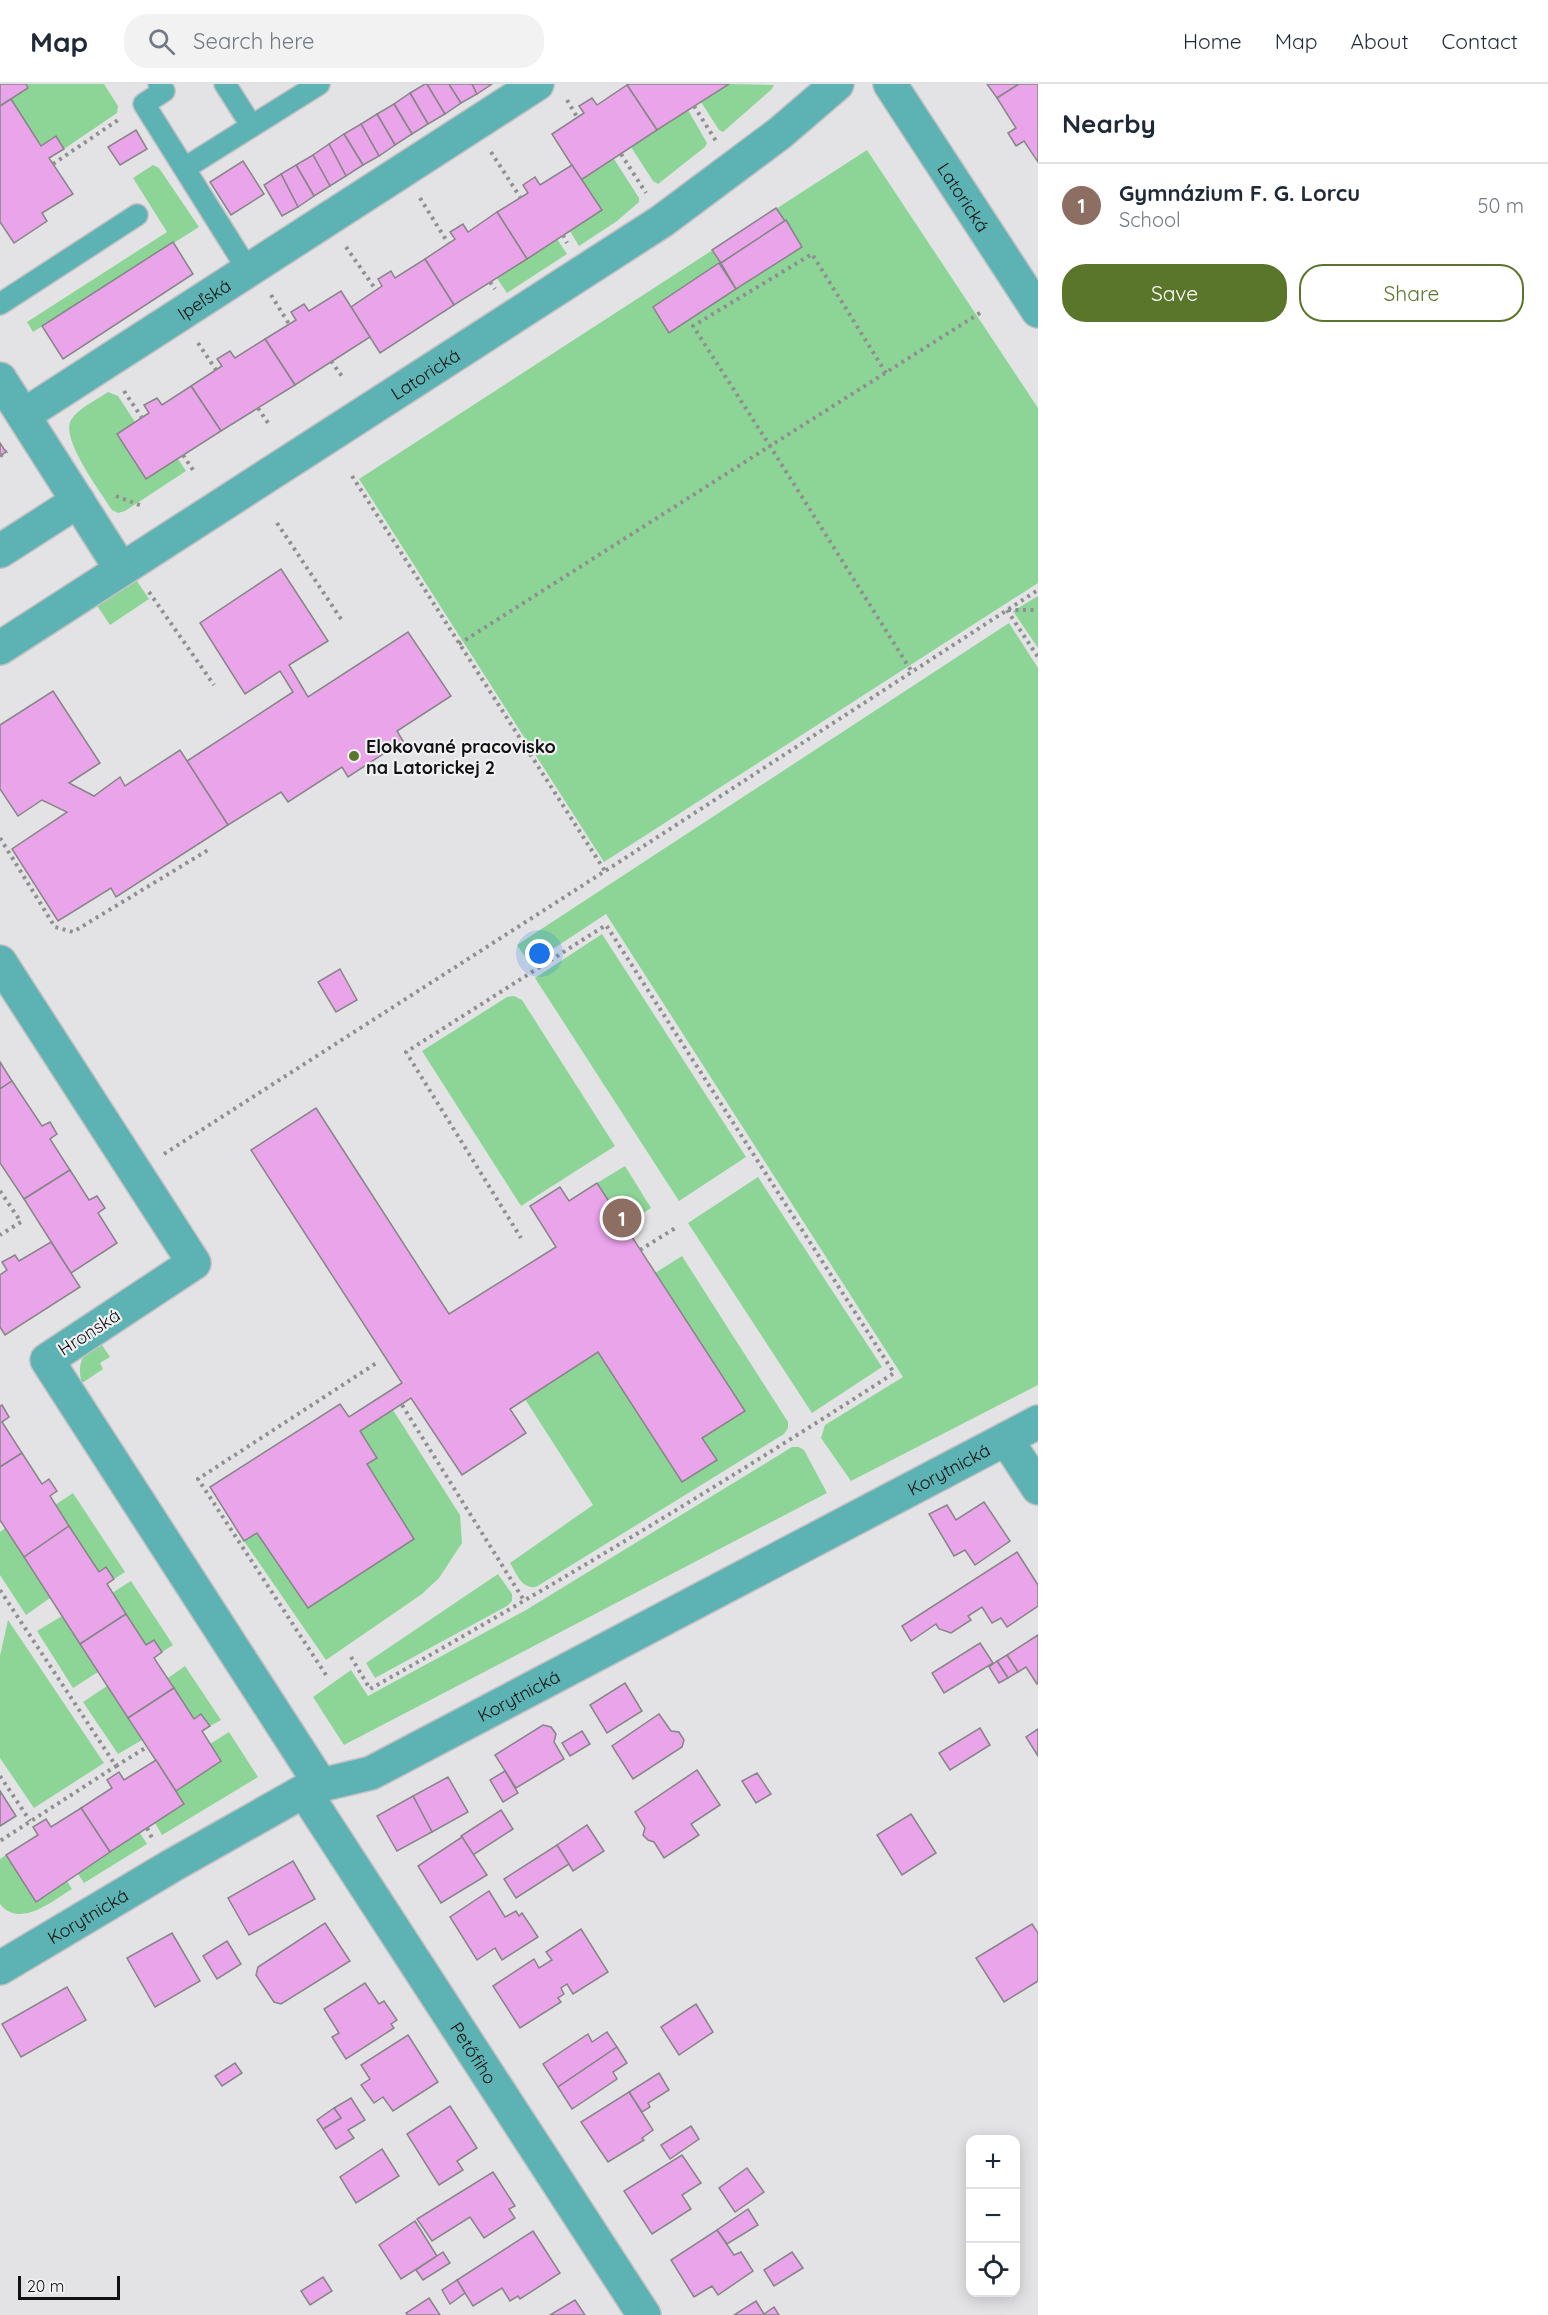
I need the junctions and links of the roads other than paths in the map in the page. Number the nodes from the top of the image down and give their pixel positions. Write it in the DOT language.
graph roads {
  1 [pos="159,84"];
  2 [pos="225,84"];
  3 [pos="319,84"];
  4 [pos="837,84"];
  5 [pos="890,84"];
  6 [pos="549,88"];
  7 [pos="252,125"];
  8 [pos="185,168"];
  9 [pos="137,215"];
  10 [pos="248,270"];
  11 [pos="0,304"];
  12 [pos="1038,310"];
  13 [pos="0,379"];
  14 [pos="24,415"];
  15 [pos="78,501"];
  16 [pos="0,551"];
  17 [pos="121,569"];
  18 [pos="0,648"];
  19 [pos="0,962"];
  20 [pos="1038,1422"];
  21 [pos="1006,1439"];
  22 [pos="1038,1488"];
  23 [pos="313,1788"];
  24 [pos="2,1962"];
  25 [pos="644,2315"];
  1 -- 8 [label="lane"];
  2 -- 7 [label="lane"];
  3 -- 7 [label="lane"];
  4 -- 17 [label="street, Latorická"];
  5 -- 12 [label="street, Latorická"];
  6 -- 10 [label="street, Ipeľská"];
  7 -- 8 [label="lane"];
  8 -- 10 [label="lane"];
  9 -- 11 [label="lane"];
  10 -- 14 [label="street, Ipeľská"];
  13 -- 14 [label="street"];
  14 -- 15 [label="street"];
  15 -- 16 [label="street"];
  15 -- 17 [label="street"];
  17 -- 18 [label="street, Latorická"];
  19 -- 23 [label="street, Hronská"];
  20 -- 21 [label="street, Korytnická"];
  21 -- 22 [label="street"];
  21 -- 23 [label="street, Korytnická"];
  23 -- 24 [label="street, Korytnická"];
  23 -- 25 [label="street, Petőfiho"];
}
